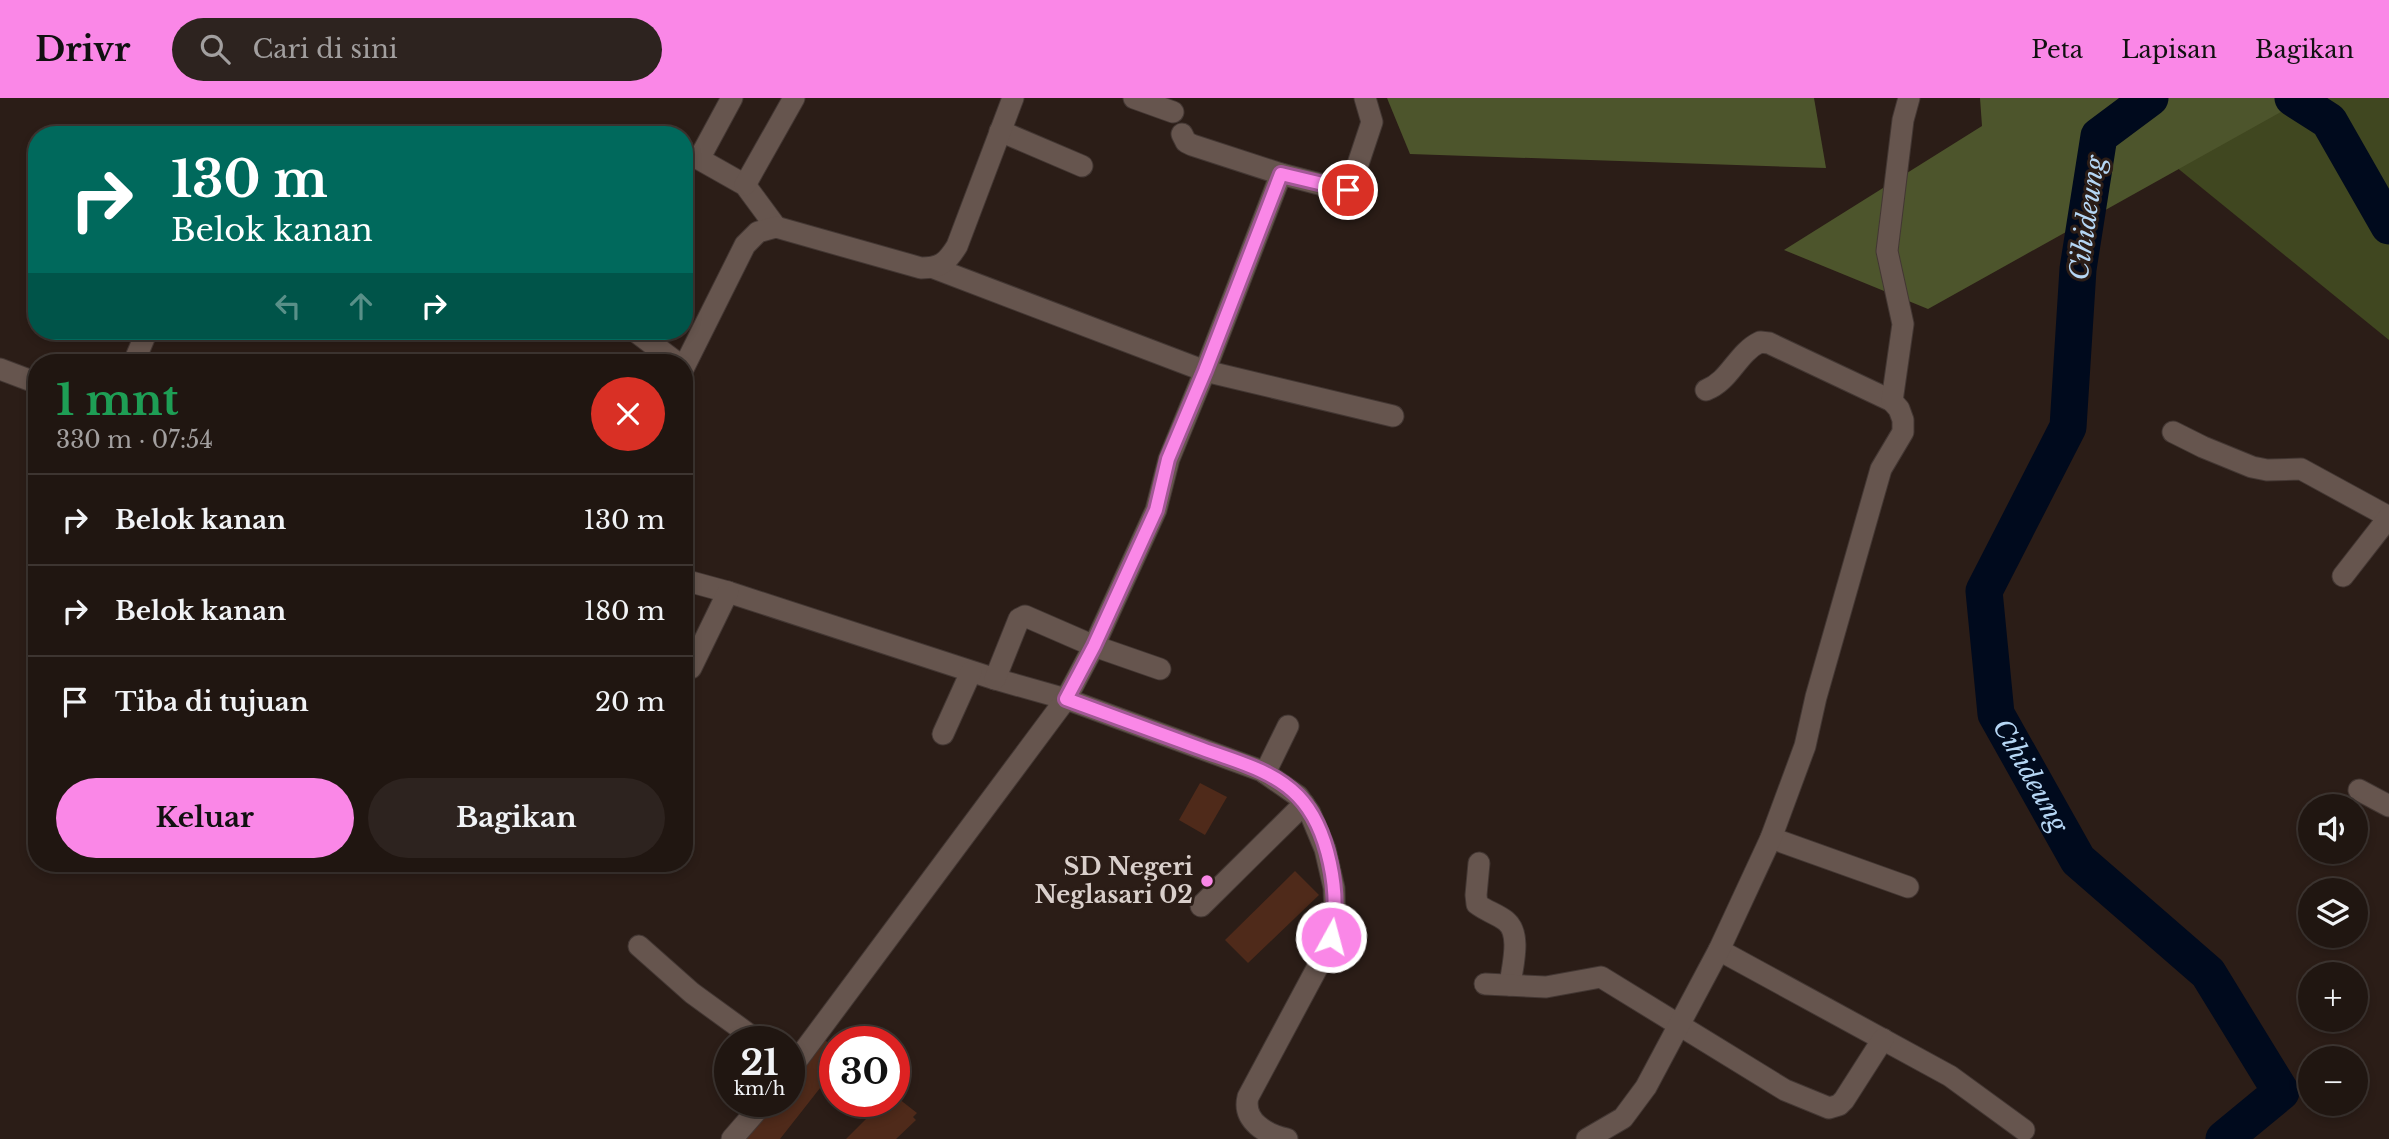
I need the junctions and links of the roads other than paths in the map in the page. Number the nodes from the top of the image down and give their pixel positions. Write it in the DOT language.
graph roads {
  1 [pos="732,98"];
  2 [pos="794,98"];
  3 [pos="1013,98"];
  4 [pos="1134,98"];
  5 [pos="1365,98"];
  6 [pos="1909,98"];
  7 [pos="1173,112"];
  8 [pos="1000,131"];
  9 [pos="1182,134"];
  10 [pos="1082,166"];
  11 [pos="1281,174"];
  12 [pos="745,185"];
  13 [pos="776,227"];
  14 [pos="934,268"];
  15 [pos="647,340"];
  16 [pos="665,354"];
  17 [pos="691,354"];
  18 [pos="0,369"];
  19 [pos="1205,371"];
  20 [pos="28,380"];
  21 [pos="1706,390"];
  22 [pos="1892,401"];
  23 [pos="1393,416"];
  24 [pos="2173,432"];
  25 [pos="2389,517"];
  26 [pos="2343,576"];
  27 [pos="693,582"];
  28 [pos="728,592"];
  29 [pos="1094,646"];
  30 [pos="693,663"];
  31 [pos="1160,669"];
  32 [pos="971,672"];
  33 [pos="995,679"];
  34 [pos="1066,699"];
  35 [pos="1288,726"];
  36 [pos="943,734"];
  37 [pos="1265,773"];
  38 [pos="2359,790"];
  39 [pos="1304,804"];
  40 [pos="2389,806"];
  41 [pos="1771,838"];
  42 [pos="1479,863"];
  43 [pos="1908,887"];
  44 [pos="1201,906"];
  45 [pos="639,946"];
  46 [pos="1719,950"];
  47 [pos="1485,984"];
  48 [pos="1510,985"];
  49 [pos="1678,1025"];
  50 [pos="737,1026"];
  51 [pos="1883,1039"];
  52 [pos="805,1049"];
  53 [pos="751,1117"];
  54 [pos="2024,1130"];
  55 [pos="732,1139"];
  56 [pos="1287,1139"];
  57 [pos="1587,1139"];
  1 -- 12 [label="street"];
  2 -- 12 [label="street"];
  3 -- 8 [label="street"];
  4 -- 7 [label="street"];
  5 -- 11 [label="street"];
  6 -- 22 [label="street"];
  8 -- 10 [label="street"];
  8 -- 14 [label="street"];
  9 -- 11 [label="street"];
  11 -- 19 [label="street"];
  12 -- 13 [label="street"];
  13 -- 14 [label="street"];
  13 -- 17 [label="street"];
  14 -- 19 [label="street"];
  15 -- 16 [label="street"];
  18 -- 20 [label="street"];
  19 -- 23 [label="street"];
  19 -- 29 [label="street"];
  21 -- 22 [label="street"];
  22 -- 41 [label="street"];
  24 -- 25 [label="street"];
  25 -- 26 [label="street"];
  27 -- 28 [label="street"];
  28 -- 30 [label="street"];
  28 -- 32 [label="street"];
  29 -- 31 [label="street"];
  29 -- 33 [label="street"];
  29 -- 34 [label="street"];
  32 -- 33 [label="street"];
  32 -- 36 [label="street"];
  33 -- 34 [label="street"];
  34 -- 37 [label="street"];
  34 -- 52 [label="street"];
  35 -- 37 [label="street"];
  37 -- 39 [label="street"];
  38 -- 40 [label="street"];
  39 -- 44 [label="street"];
  39 -- 56 [label="street"];
  41 -- 43 [label="street"];
  41 -- 46 [label="street"];
  42 -- 48 [label="street"];
  45 -- 50 [label="street"];
  46 -- 49 [label="street"];
  46 -- 51 [label="street"];
  47 -- 48 [label="street"];
  48 -- 49 [label="street"];
  49 -- 51 [label="street"];
  49 -- 57 [label="street"];
  51 -- 54 [label="street"];
  53 -- 55 [label="street"];
}
